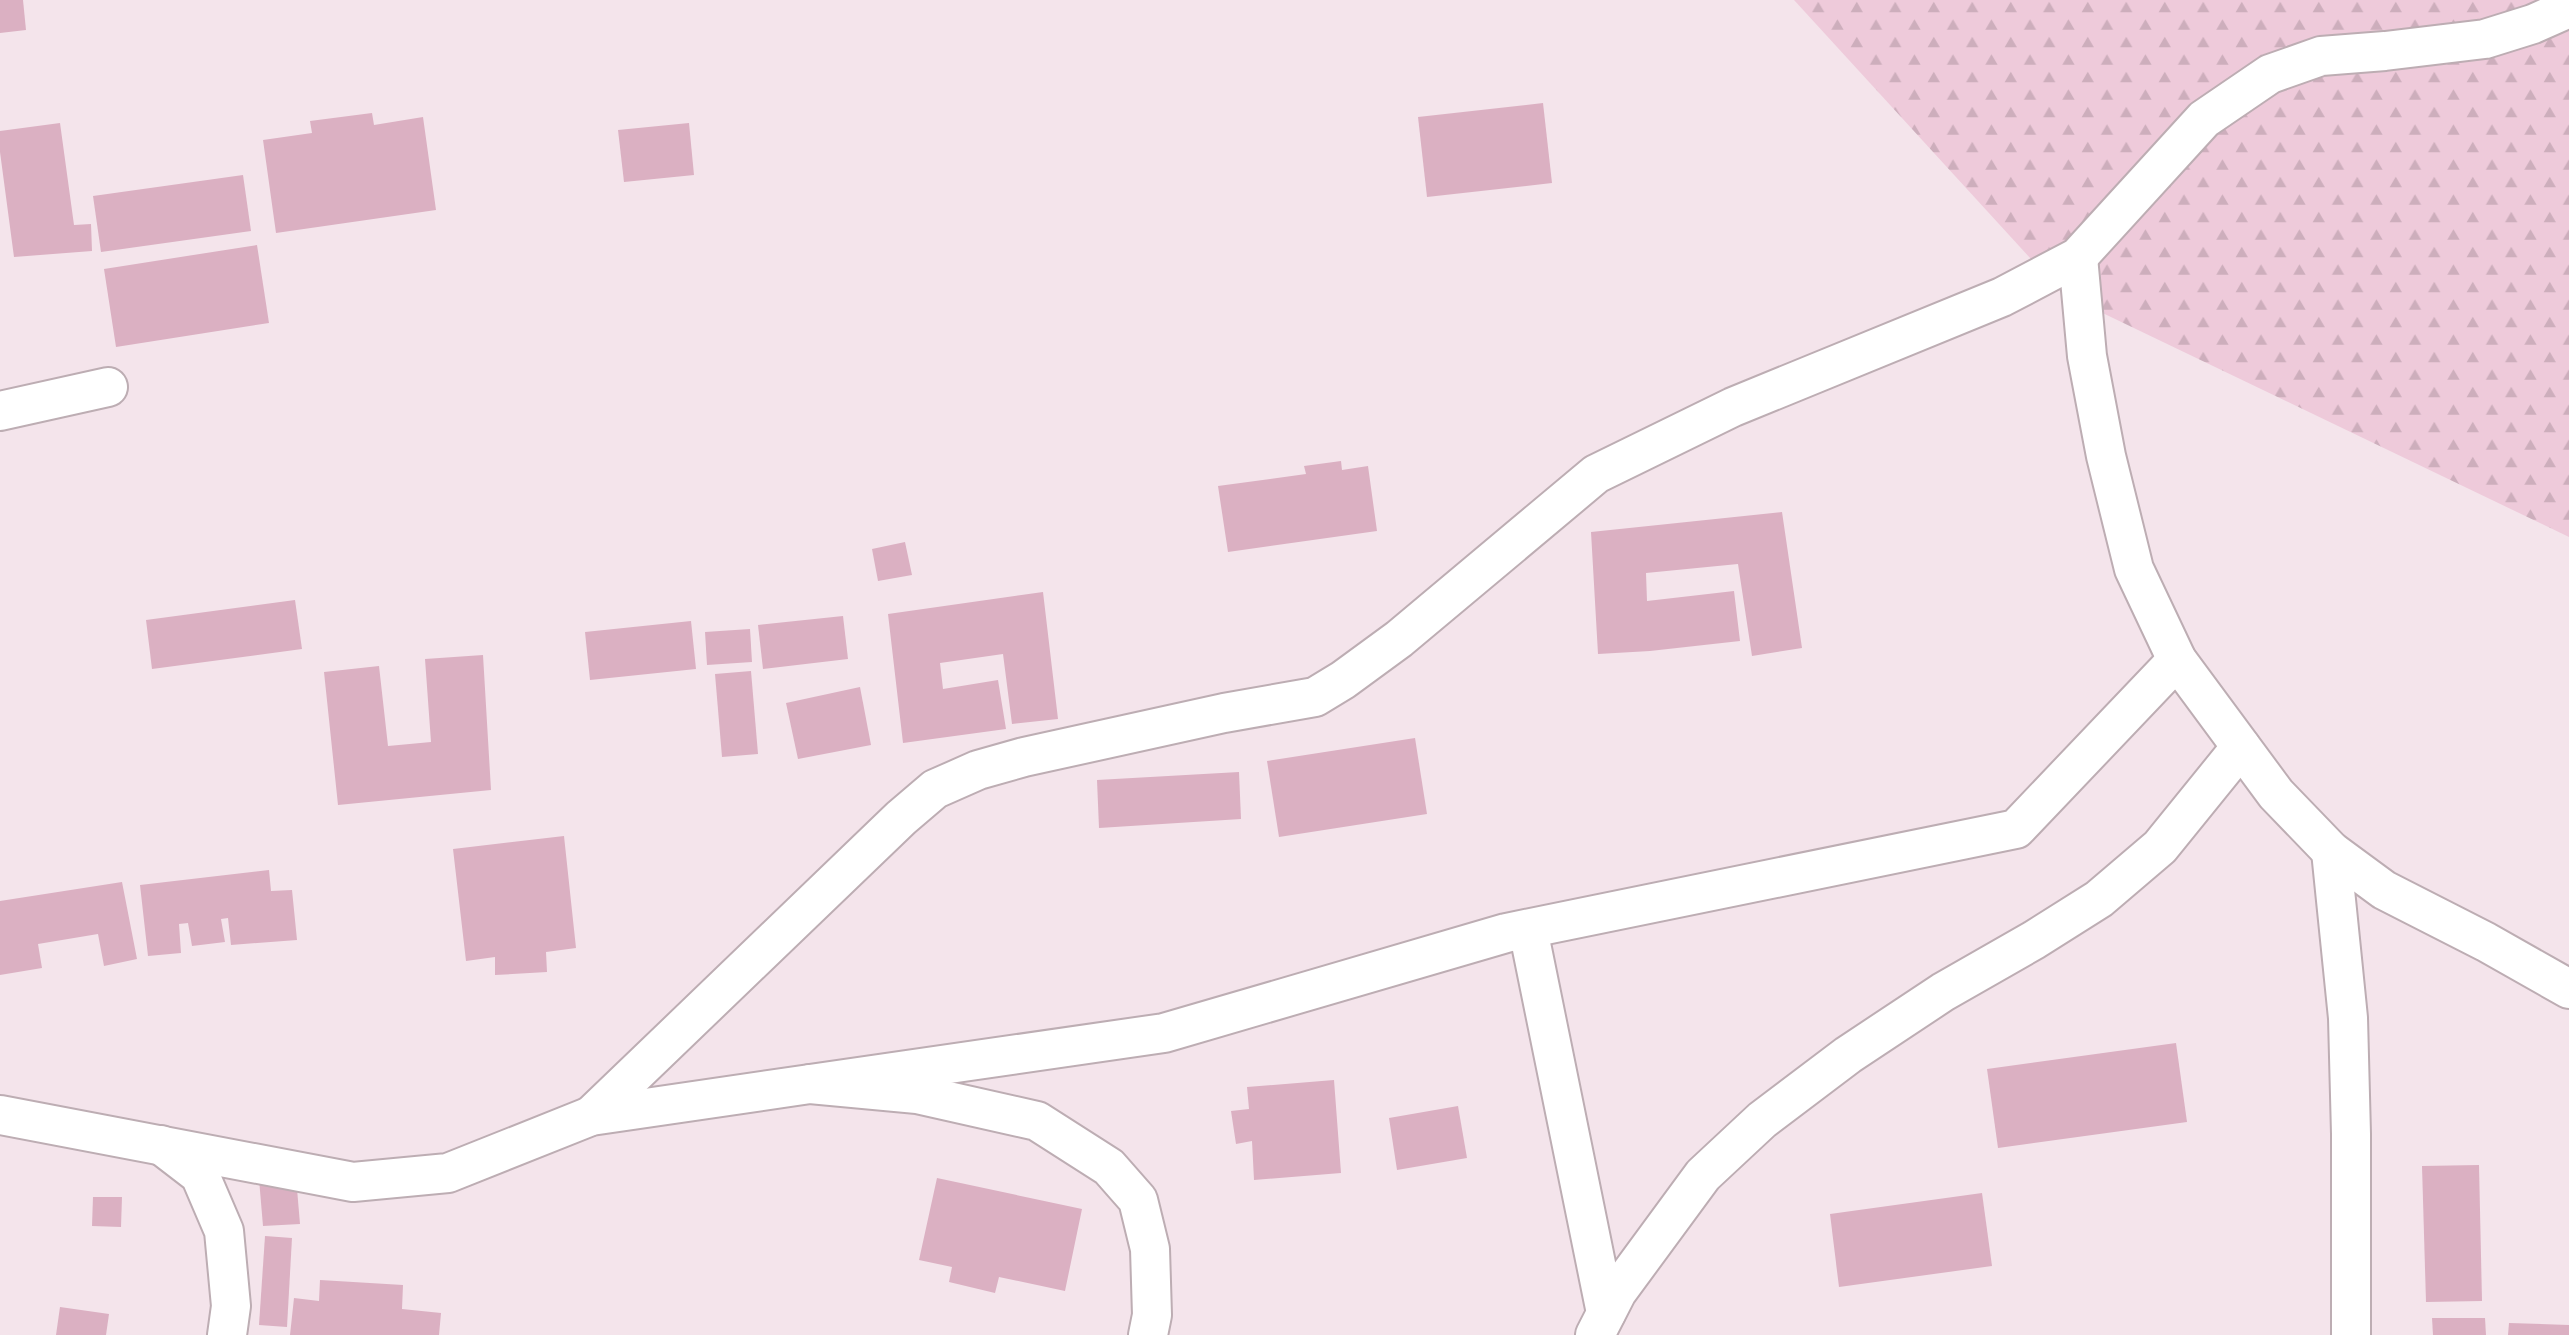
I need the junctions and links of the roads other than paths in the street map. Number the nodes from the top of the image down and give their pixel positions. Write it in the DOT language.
graph roads {
  1 [pos="2569,9"];
  2 [pos="2078,257"];
  3 [pos="108,387"];
  4 [pos="0,411"];
  5 [pos="2177,660"];
  6 [pos="2241,747"];
  7 [pos="2331,851"];
  8 [pos="1528,929"];
  9 [pos="2569,989"];
  10 [pos="810,1084"];
  11 [pos="0,1115"];
  12 [pos="591,1116"];
  13 [pos="160,1144"];
  14 [pos="1600,1324"];
  15 [pos="227,1335"];
  16 [pos="1148,1335"];
  17 [pos="2351,1335"];
  1 -- 2 [label="street"];
  2 -- 5 [label="street"];
  2 -- 12 [label="street"];
  3 -- 4 [label="street"];
  5 -- 6 [label="street"];
  5 -- 8 [label="street"];
  6 -- 7 [label="street"];
  6 -- 14 [label="street"];
  7 -- 9 [label="street"];
  7 -- 17 [label="street"];
  8 -- 10 [label="street"];
  8 -- 14 [label="street"];
  10 -- 12 [label="street"];
  10 -- 16 [label="street"];
  11 -- 13 [label="street"];
  12 -- 13 [label="street"];
  13 -- 15 [label="street"];
}
